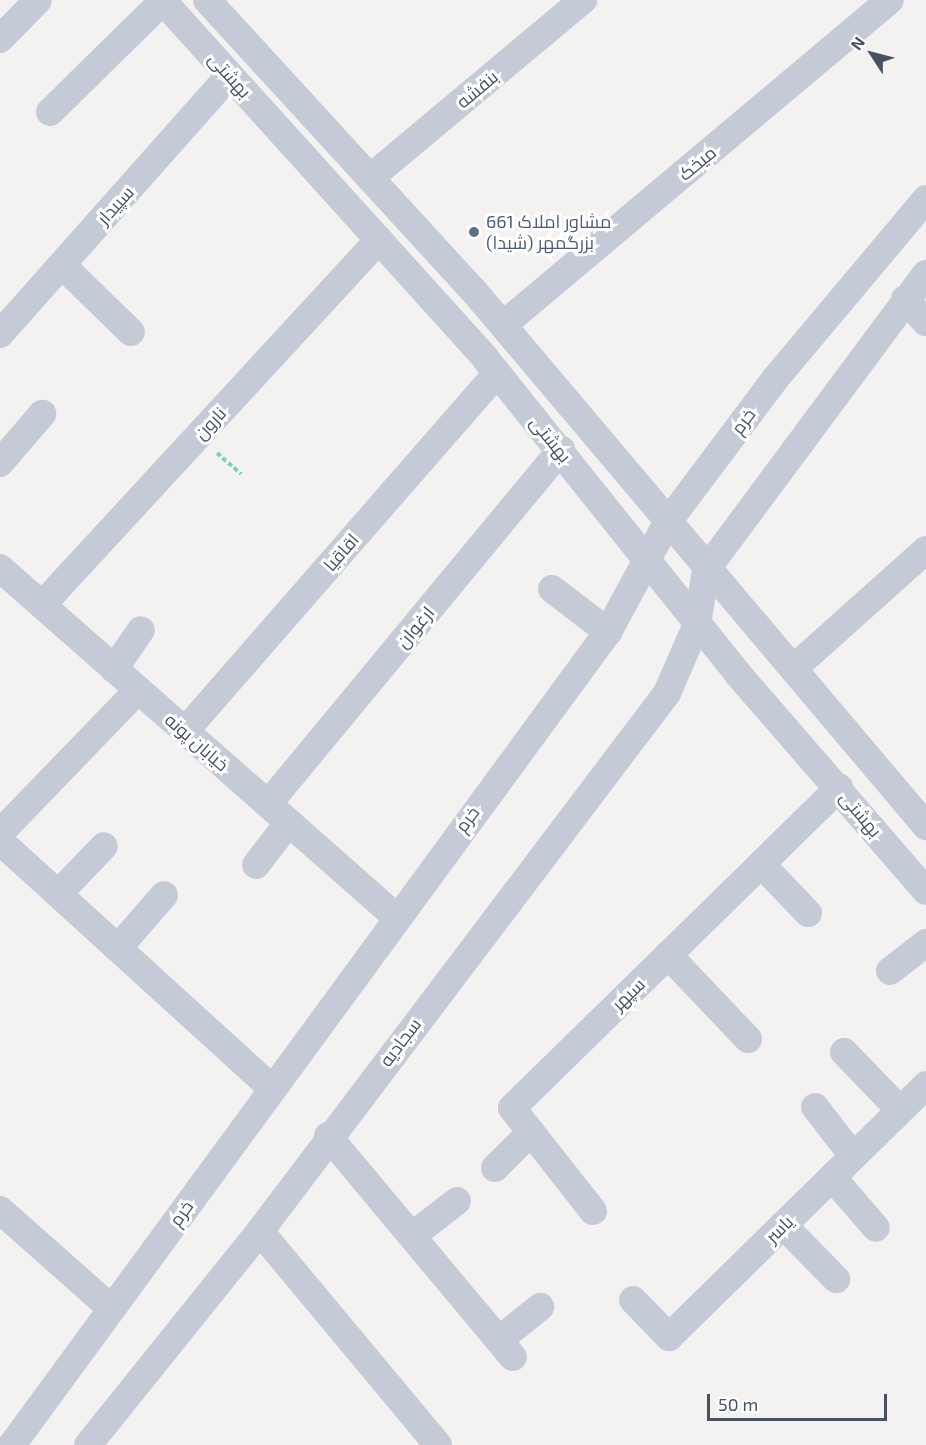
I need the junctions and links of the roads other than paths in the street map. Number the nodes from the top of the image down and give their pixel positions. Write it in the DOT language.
graph roads {
  1 [pos="38,0"];
  2 [pos="163,0"];
  3 [pos="583,0"];
  4 [pos="890,0"];
  5 [pos="215,3"];
  6 [pos="0,39"];
  7 [pos="230,75"];
  8 [pos="50,112"];
  9 [pos="370,178"];
  10 [pos="926,199"];
  11 [pos="379,240"];
  12 [pos="62,265"];
  13 [pos="926,274"];
  14 [pos="905,299"];
  15 [pos="926,322"];
  16 [pos="503,325"];
  17 [pos="131,332"];
  18 [pos="0,334"];
  19 [pos="497,373"];
  20 [pos="42,414"];
  21 [pos="561,450"];
  22 [pos="0,463"];
  23 [pos="667,523"];
  24 [pos="926,550"];
  25 [pos="648,564"];
  26 [pos="0,568"];
  27 [pos="706,570"];
  28 [pos="552,589"];
  29 [pos="42,605"];
  30 [pos="697,624"];
  31 [pos="141,630"];
  32 [pos="608,632"];
  33 [pos="794,668"];
  34 [pos="114,669"];
  35 [pos="138,690"];
  36 [pos="185,731"];
  37 [pos="839,788"];
  38 [pos="279,813"];
  39 [pos="926,826"];
  40 [pos="0,833"];
  41 [pos="0,841"];
  42 [pos="104,846"];
  43 [pos="256,864"];
  44 [pos="761,864"];
  45 [pos="926,891"];
  46 [pos="58,894"];
  47 [pos="164,895"];
  48 [pos="808,913"];
  49 [pos="395,916"];
  50 [pos="926,944"];
  51 [pos="118,948"];
  52 [pos="668,955"];
  53 [pos="890,971"];
  54 [pos="748,1039"];
  55 [pos="844,1052"];
  56 [pos="926,1085"];
  57 [pos="271,1088"];
  58 [pos="815,1107"];
  59 [pos="900,1110"];
  60 [pos="531,1132"];
  61 [pos="328,1136"];
  62 [pos="853,1156"];
  63 [pos="495,1168"];
  64 [pos="831,1177"];
  65 [pos="457,1202"];
  66 [pos="593,1211"];
  67 [pos="1,1213"];
  68 [pos="783,1225"];
  69 [pos="876,1228"];
  70 [pos="260,1231"];
  71 [pos="412,1236"];
  72 [pos="836,1279"];
  73 [pos="633,1300"];
  74 [pos="540,1307"];
  75 [pos="112,1309"];
  76 [pos="12,1445"];
  77 [pos="88,1445"];
  78 [pos="438,1445"];
  1 -- 6 [label="street"];
  2 -- 7 [label="street, بهشتی"];
  2 -- 8 [label="street"];
  3 -- 9 [label="street, بنفشه"];
  4 -- 16 [label="street, میخک"];
  5 -- 9 [label="street, بهشتی"];
  7 -- 11 [label="street, بهشتی"];
  7 -- 12 [label="street, سپیدار"];
  9 -- 16 [label="street, بهشتی"];
  10 -- 23 [label="street, خرم"];
  11 -- 19 [label="street, بهشتی"];
  11 -- 29 [label="street, نارون"];
  12 -- 17 [label="street"];
  12 -- 18 [label="street, سپیدار"];
  13 -- 14 [label="street"];
  14 -- 15 [label="street"];
  14 -- 27 [label="street"];
  16 -- 23 [label="street, بهشتی"];
  19 -- 21 [label="street, بهشتی"];
  19 -- 36 [label="street, اقاقیا"];
  20 -- 22 [label="street"];
  21 -- 25 [label="street, بهشتی"];
  21 -- 38 [label="street, ارغوان"];
  23 -- 25 [label="street, خرم"];
  23 -- 27 [label="street, بهشتی"];
  24 -- 33 [label="street"];
  25 -- 30 [label="street, بهشتی"];
  25 -- 32 [label="street, خرم"];
  26 -- 29 [label="street, خیابان پونه"];
  27 -- 30 [label="street"];
  27 -- 33 [label="street, بهشتی"];
  28 -- 32 [label="street"];
  29 -- 34 [label="street, خیابان پونه"];
  30 -- 37 [label="street, بهشتی"];
  30 -- 61 [label="street, سجادیه"];
  31 -- 34 [label="street"];
  32 -- 49 [label="street, خرم"];
  33 -- 39 [label="street, بهشتی"];
  34 -- 35 [label="street, خیابان پونه"];
  35 -- 36 [label="street, خیابان پونه"];
  35 -- 40 [label="street"];
  36 -- 38 [label="street, خیابان پونه"];
  37 -- 44 [label="street, سپهر"];
  37 -- 45 [label="street, بهشتی"];
  38 -- 43 [label="street, ارغوان"];
  38 -- 49 [label="street, خیابان پونه"];
  41 -- 46 [label="street"];
  42 -- 46 [label="street"];
  44 -- 48 [label="street"];
  44 -- 52 [label="street, سپهر"];
  46 -- 51 [label="street"];
  47 -- 51 [label="street"];
  49 -- 57 [label="street, خرم"];
  50 -- 53 [label="street"];
  51 -- 57 [label="street"];
  52 -- 54 [label="street"];
  52 -- 60 [label="street, سپهر"];
  55 -- 59 [label="street"];
  56 -- 59 [label="street, یاسر"];
  57 -- 75 [label="street, خرم"];
  58 -- 62 [label="street"];
  59 -- 62 [label="street, یاسر"];
  60 -- 63 [label="street"];
  60 -- 66 [label="street, سپهر"];
  61 -- 70 [label="street, سجادیه"];
  61 -- 71 [label="street"];
  62 -- 64 [label="street, یاسر"];
  64 -- 68 [label="street, یاسر"];
  64 -- 69 [label="street"];
  65 -- 71 [label="street"];
  67 -- 75 [label="street"];
  68 -- 72 [label="street"];
  68 -- 73 [label="street, یاسر"];
  70 -- 77 [label="street, سجادیه"];
  70 -- 78 [label="street"];
  71 -- 74 [label="street"];
  75 -- 76 [label="street, خرم"];
}
